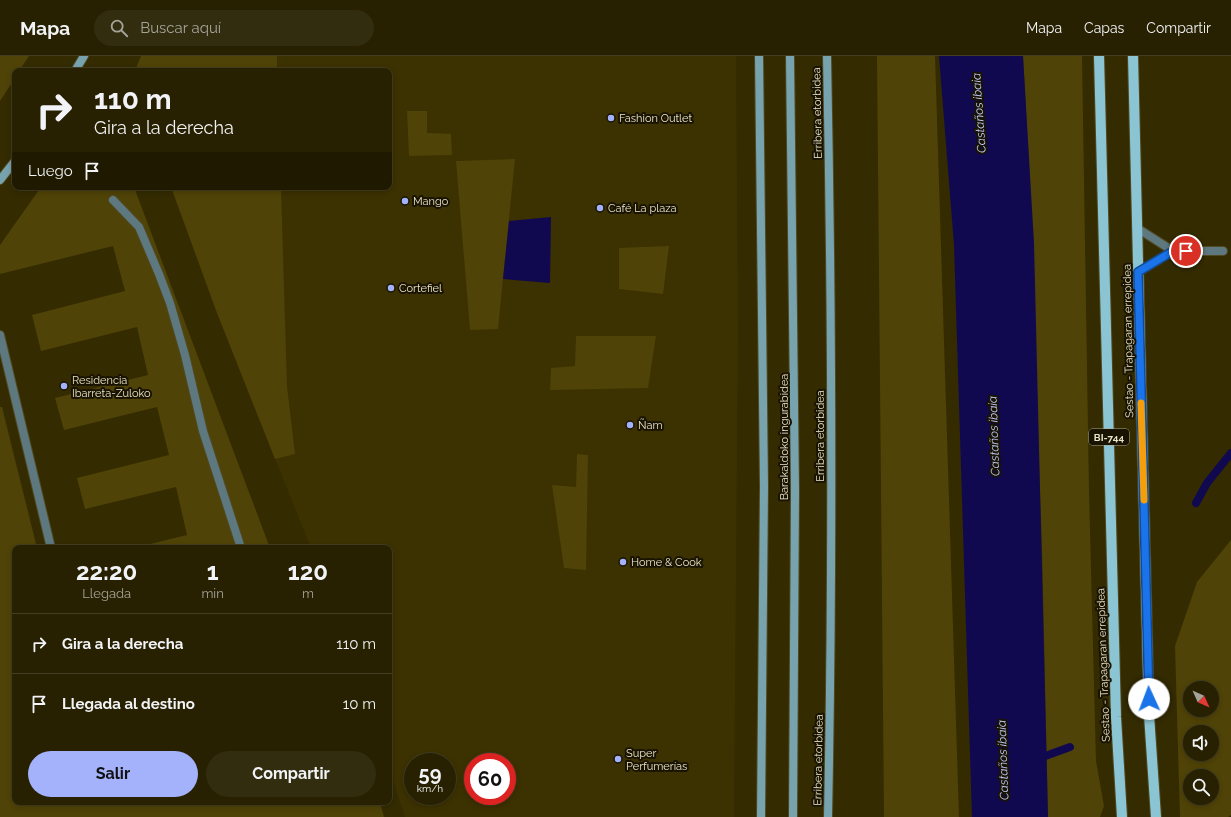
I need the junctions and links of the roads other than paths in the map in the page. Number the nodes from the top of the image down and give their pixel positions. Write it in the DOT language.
graph roads {
  1 [pos="84,56"];
  2 [pos="760,56"];
  3 [pos="790,56"];
  4 [pos="827,56"];
  5 [pos="1100,56"];
  6 [pos="1133,56"];
  7 [pos="77,68"];
  8 [pos="12,165"];
  9 [pos="0,180"];
  10 [pos="113,200"];
  11 [pos="1137,228"];
  12 [pos="1173,251"];
  13 [pos="1223,251"];
  14 [pos="1138,272"];
  15 [pos="0,335"];
  16 [pos="50,545"];
  17 [pos="240,545"];
  18 [pos="761,817"];
  19 [pos="793,817"];
  20 [pos="828,817"];
  21 [pos="1122,817"];
  22 [pos="1156,817"];
  1 -- 7 [label="street"];
  2 -- 18 [label="street"];
  3 -- 19 [label="street, Barakaldoko ingurabidea"];
  4 -- 20 [label="street, Erribera etorbidea"];
  5 -- 21 [label="main road, Sestao - Trapagaran errepidea / BI-744"];
  6 -- 11 [label="main road, Sestao - Trapagaran errepidea / BI-744"];
  8 -- 9 [label="street"];
  10 -- 17 [label="lane"];
  11 -- 12 [label="lane"];
  11 -- 14 [label="main road, Sestao - Trapagaran errepidea / BI-744"];
  12 -- 13 [label="lane"];
  12 -- 14 [label="lane"];
  14 -- 22 [label="main road, Sestao - Trapagaran errepidea / BI-744"];
  15 -- 16 [label="lane"];
}
